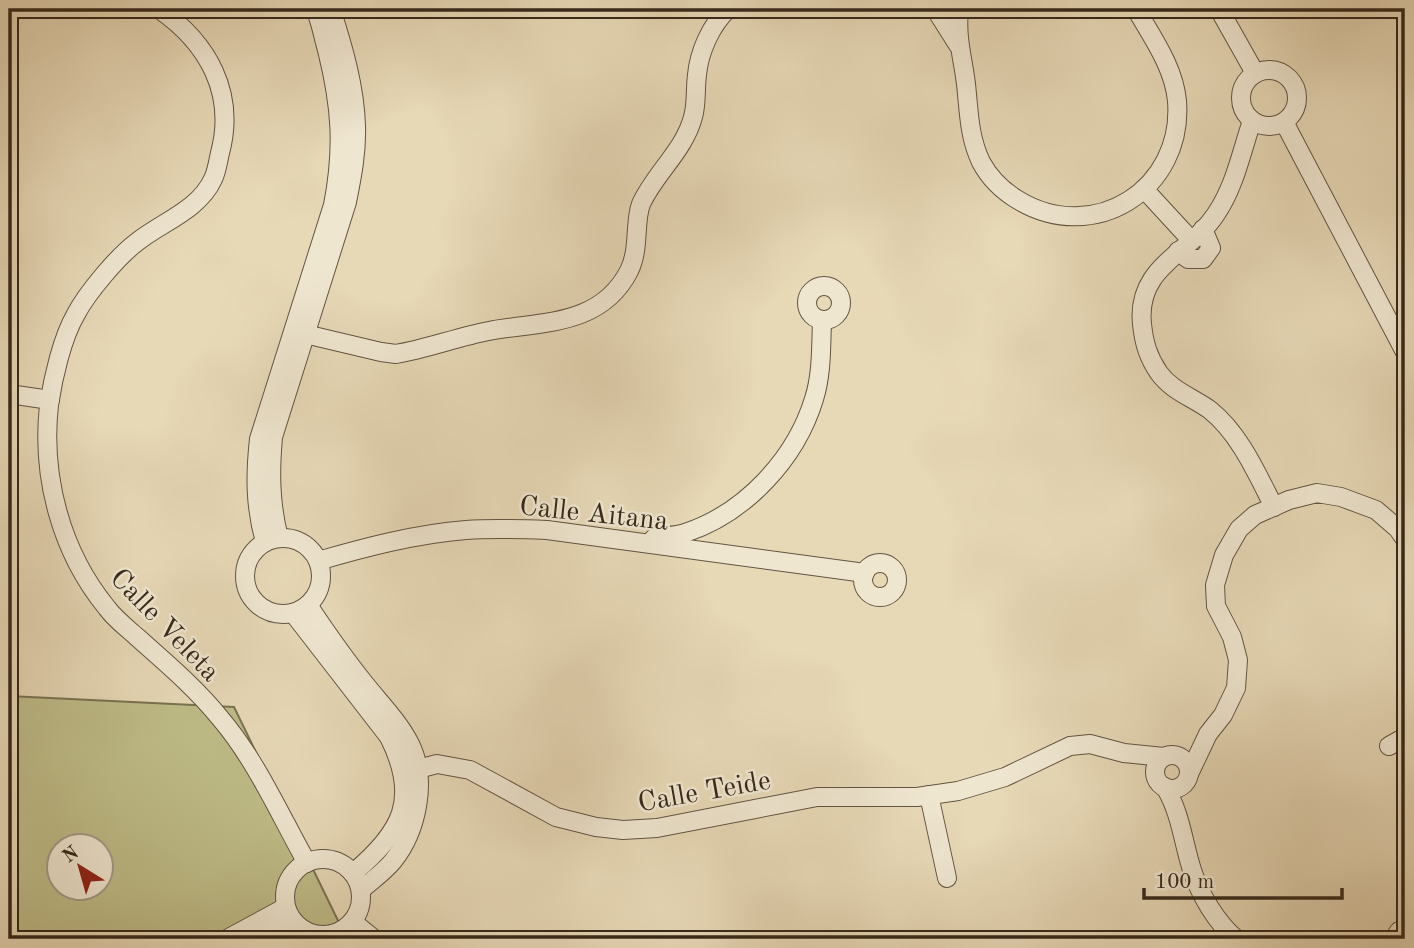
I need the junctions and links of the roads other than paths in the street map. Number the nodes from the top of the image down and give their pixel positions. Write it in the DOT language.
graph roads {
  1 [pos="159,9"];
  2 [pos="315,9"];
  3 [pos="331,9"];
  4 [pos="728,9"];
  5 [pos="1136,9"];
  6 [pos="1219,9"];
  7 [pos="960,10"];
  8 [pos="935,12"];
  9 [pos="958,45"];
  10 [pos="1255,73"];
  11 [pos="1252,121"];
  12 [pos="1283,122"];
  13 [pos="1144,189"];
  14 [pos="1191,240"];
  15 [pos="825,319"];
  16 [pos="305,334"];
  17 [pos="1405,352"];
  18 [pos="9,394"];
  19 [pos="50,400"];
  20 [pos="1274,507"];
  21 [pos="272,540"];
  22 [pos="1405,540"];
  23 [pos="633,541"];
  24 [pos="704,543"];
  25 [pos="675,551"];
  26 [pos="320,566"];
  27 [pos="864,578"];
  28 [pos="300,609"];
  29 [pos="1208,734"];
  30 [pos="1405,737"];
  31 [pos="1389,746"];
  32 [pos="1124,753"];
  33 [pos="1166,756"];
  34 [pos="418,769"];
  35 [pos="1187,778"];
  36 [pos="1160,782"];
  37 [pos="929,795"];
  38 [pos="1184,834"];
  39 [pos="307,863"];
  40 [pos="353,873"];
  41 [pos="947,878"];
  42 [pos="361,890"];
  43 [pos="289,914"];
  44 [pos="350,930"];
  45 [pos="228,939"];
  46 [pos="258,939"];
  47 [pos="374,939"];
  48 [pos="1236,939"];
  1 -- 19 [label="street, Calle Veleta"];
  2 -- 21 [label="street"];
  3 -- 16 [label="street"];
  4 -- 16 [label="street"];
  5 -- 13 [label="street"];
  6 -- 10 [label="street"];
  7 -- 8 [label="street"];
  7 -- 9 [label="street"];
  8 -- 9 [label="street"];
  9 -- 13 [label="street"];
  10 -- 11 [label="street"];
  10 -- 12 [label="street"];
  11 -- 12 [label="street"];
  11 -- 14 [label="street"];
  12 -- 17 [label="street"];
  13 -- 14 [label="street"];
  14 -- 20 [label="street"];
  15 -- 24 [label="street"];
  16 -- 21 [label="street"];
  18 -- 19 [label="street"];
  19 -- 39 [label="street, Calle Veleta"];
  20 -- 22 [label="street"];
  20 -- 29 [label="street"];
  21 -- 26 [label="street"];
  21 -- 28 [label="street"];
  23 -- 24 [label="street"];
  23 -- 25 [label="street, Calle Aitana"];
  23 -- 26 [label="street, Calle Aitana"];
  24 -- 25 [label="street, Calle Aitana"];
  24 -- 27 [label="street, Calle Aitana"];
  25 -- 26 [label="street, Calle Aitana"];
  26 -- 28 [label="street"];
  28 -- 34 [label="street"];
  28 -- 40 [label="street"];
  29 -- 33 [label="street"];
  29 -- 35 [label="street"];
  30 -- 31 [label="street"];
  32 -- 33 [label="street, Calle Teide"];
  32 -- 36 [label="street, Calle Teide"];
  32 -- 37 [label="street, Calle Teide"];
  33 -- 35 [label="street"];
  33 -- 36 [label="street"];
  34 -- 37 [label="street, Calle Teide"];
  34 -- 42 [label="street"];
  35 -- 36 [label="street"];
  35 -- 38 [label="street, Calle Teide"];
  36 -- 38 [label="street, Calle Teide"];
  37 -- 41 [label="street"];
  38 -- 48 [label="street, Calle Teide"];
  39 -- 40 [label="street"];
  39 -- 43 [label="street"];
  40 -- 42 [label="street"];
  42 -- 44 [label="street"];
  43 -- 44 [label="street"];
  43 -- 45 [label="street"];
  43 -- 46 [label="street"];
  44 -- 47 [label="street"];
}
